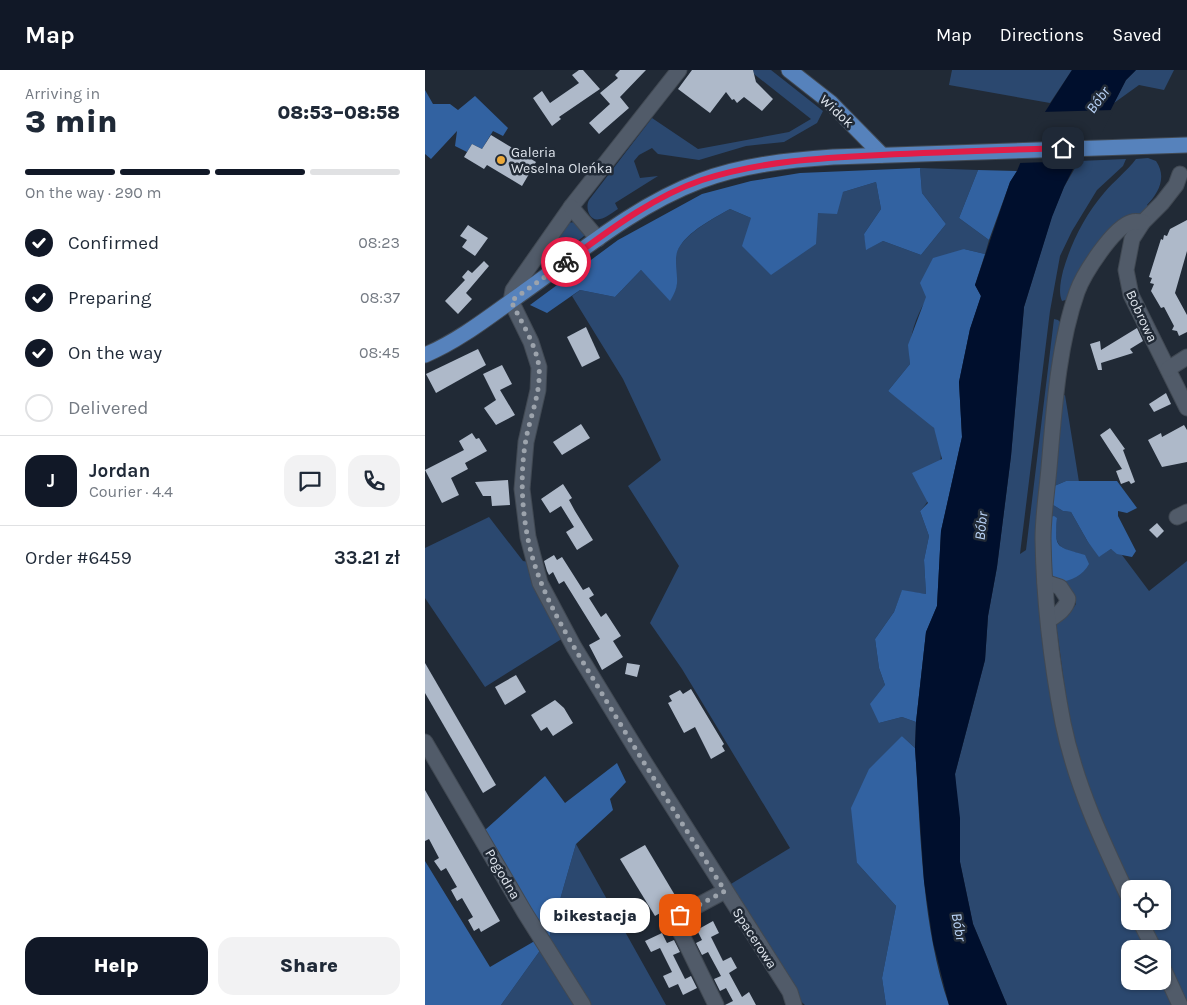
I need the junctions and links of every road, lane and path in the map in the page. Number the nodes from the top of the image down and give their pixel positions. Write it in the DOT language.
graph roads {
  1 [pos="679,70"];
  2 [pos="789,70"];
  3 [pos="1184,143"];
  4 [pos="882,155"];
  5 [pos="1180,174"];
  6 [pos="571,206"];
  7 [pos="1143,222"];
  8 [pos="599,239"];
  9 [pos="511,301"];
  10 [pos="425,355"];
  11 [pos="1187,357"];
  12 [pos="1167,369"];
  13 [pos="1187,408"];
  14 [pos="1045,582"];
  15 [pos="1049,620"];
  16 [pos="425,742"];
  17 [pos="1121,881"];
  18 [pos="725,891"];
  19 [pos="1171,985"];
  20 [pos="583,1005"];
  21 [pos="716,1005"];
  22 [pos="794,1005"];
  23 [pos="1180,1005"];
  1 -- 6 [label="street"];
  2 -- 4 [label="main road, Widok"];
  3 -- 4 [label="main road"];
  4 -- 8 [label="main road"];
  5 -- 7 [label="street, Bobrowa"];
  6 -- 8 [label="street"];
  6 -- 9 [label="street"];
  7 -- 12 [label="street, Bobrowa"];
  7 -- 14 [label="street"];
  8 -- 9 [label="main road"];
  9 -- 10 [label="main road"];
  9 -- 18 [label="street, Spacerowa"];
  11 -- 12 [label="street"];
  12 -- 13 [label="street, Bobrowa"];
  14 -- 15 [label="street"];
  14 -- 15 [label="street"];
  15 -- 17 [label="street"];
  16 -- 20 [label="street, Pogodna"];
  18 -- 21 [label="street"];
  18 -- 22 [label="street, Spacerowa"];
  19 -- 23 [label="street"];
}
